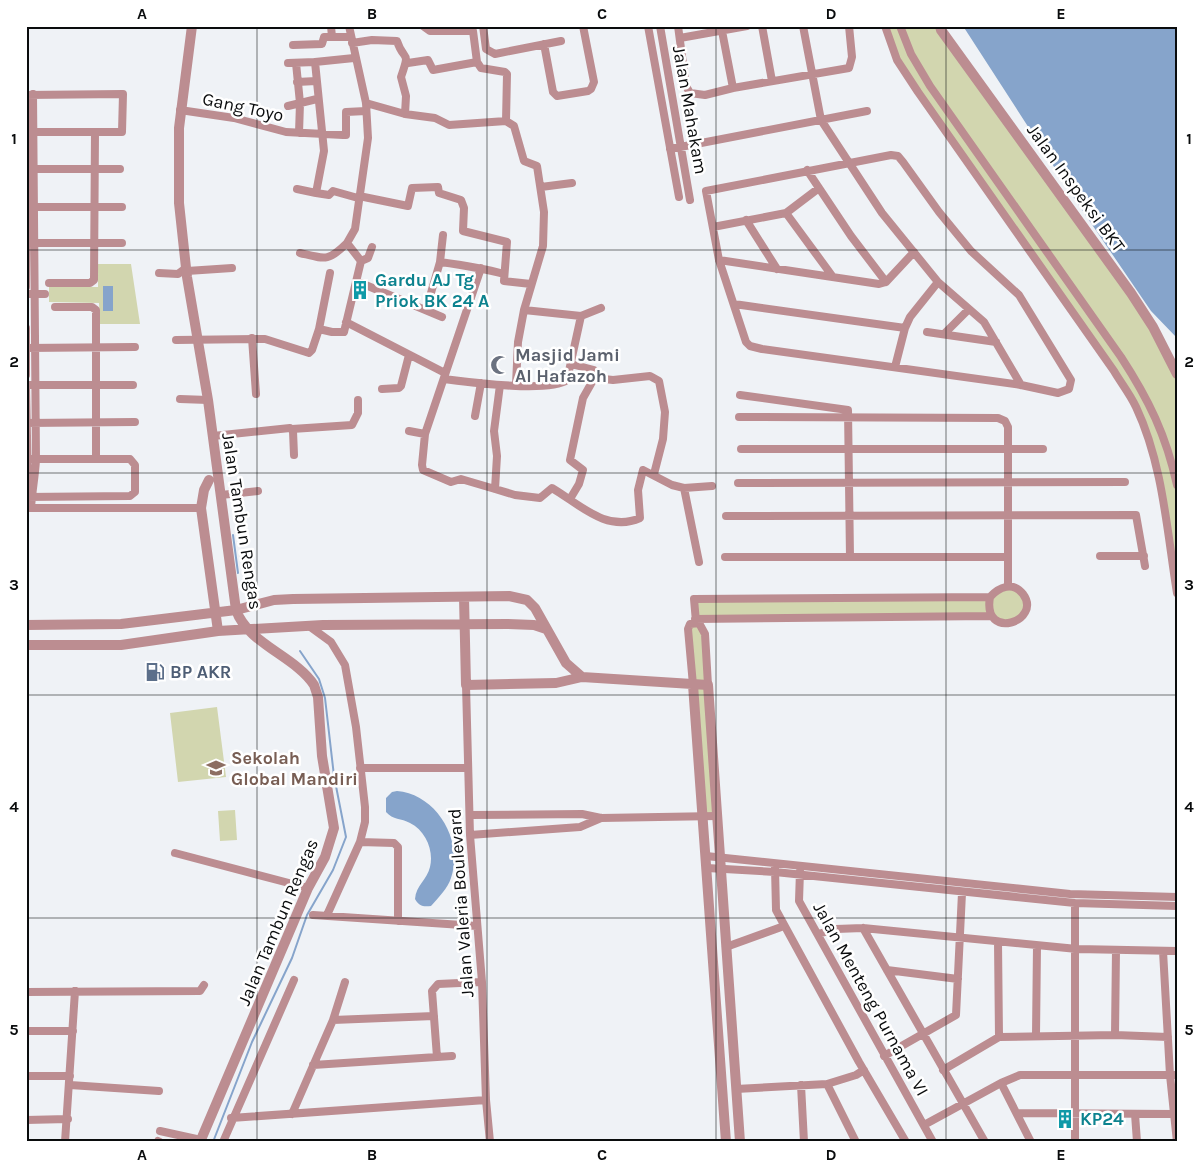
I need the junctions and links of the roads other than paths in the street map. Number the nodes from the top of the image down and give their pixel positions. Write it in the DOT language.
graph roads {
  1 [pos="192,26"];
  2 [pos="331,26"];
  3 [pos="348,26"];
  4 [pos="423,26"];
  5 [pos="483,26"];
  6 [pos="583,26"];
  7 [pos="648,26"];
  8 [pos="660,26"];
  9 [pos="678,26"];
  10 [pos="747,26"];
  11 [pos="762,26"];
  12 [pos="803,26"];
  13 [pos="849,26"];
  14 [pos="885,26"];
  15 [pos="900,26"];
  16 [pos="940,26"];
  17 [pos="722,30"];
  18 [pos="332,38"];
  19 [pos="680,38"];
  20 [pos="351,40"];
  21 [pos="561,41"];
  22 [pos="544,44"];
  23 [pos="293,45"];
  24 [pos="354,58"];
  25 [pos="315,62"];
  26 [pos="408,62"];
  27 [pos="477,62"];
  28 [pos="812,74"];
  29 [pos="316,81"];
  30 [pos="772,81"];
  31 [pos="297,82"];
  32 [pos="733,88"];
  33 [pos="29,95"];
  34 [pos="317,99"];
  35 [pos="300,103"];
  36 [pos="288,106"];
  37 [pos="366,107"];
  38 [pos="186,111"];
  39 [pos="867,111"];
  40 [pos="406,114"];
  41 [pos="821,120"];
  42 [pos="506,121"];
  43 [pos="29,132"];
  44 [pos="95,132"];
  45 [pos="299,133"];
  46 [pos="323,135"];
  47 [pos="681,147"];
  48 [pos="670,149"];
  49 [pos="849,162"];
  50 [pos="29,169"];
  51 [pos="95,169"];
  52 [pos="120,169"];
  53 [pos="807,170"];
  54 [pos="572,183"];
  55 [pos="541,187"];
  56 [pos="819,188"];
  57 [pos="298,189"];
  58 [pos="316,193"];
  59 [pos="359,197"];
  60 [pos="679,197"];
  61 [pos="690,200"];
  62 [pos="29,207"];
  63 [pos="95,207"];
  64 [pos="122,207"];
  65 [pos="786,213"];
  66 [pos="746,220"];
  67 [pos="713,227"];
  68 [pos="443,235"];
  69 [pos="29,243"];
  70 [pos="94,243"];
  71 [pos="122,243"];
  72 [pos="347,244"];
  73 [pos="372,247"];
  74 [pos="914,252"];
  75 [pos="300,254"];
  76 [pos="719,260"];
  77 [pos="361,261"];
  78 [pos="440,262"];
  79 [pos="232,268"];
  80 [pos="481,268"];
  81 [pos="777,269"];
  82 [pos="189,270"];
  83 [pos="159,273"];
  84 [pos="330,273"];
  85 [pos="504,274"];
  86 [pos="833,277"];
  87 [pos="356,281"];
  88 [pos="886,282"];
  89 [pos="938,282"];
  90 [pos="50,283"];
  91 [pos="531,284"];
  92 [pos="26,287"];
  93 [pos="30,294"];
  94 [pos="46,294"];
  95 [pos="734,304"];
  96 [pos="55,307"];
  97 [pos="601,308"];
  98 [pos="969,309"];
  99 [pos="426,310"];
  100 [pos="524,310"];
  101 [pos="580,316"];
  102 [pos="442,317"];
  103 [pos="346,322"];
  104 [pos="26,328"];
  105 [pos="905,328"];
  106 [pos="319,329"];
  107 [pos="928,332"];
  108 [pos="944,334"];
  109 [pos="252,338"];
  110 [pos="176,340"];
  111 [pos="201,340"];
  112 [pos="996,342"];
  113 [pos="96,347"];
  114 [pos="135,347"];
  115 [pos="29,348"];
  116 [pos="409,355"];
  117 [pos="571,364"];
  118 [pos="895,367"];
  119 [pos="1177,374"];
  120 [pos="26,375"];
  121 [pos="444,376"];
  122 [pos="595,378"];
  123 [pos="481,384"];
  124 [pos="516,384"];
  125 [pos="96,385"];
  126 [pos="133,385"];
  127 [pos="500,385"];
  128 [pos="1021,385"];
  129 [pos="29,386"];
  130 [pos="382,389"];
  131 [pos="256,394"];
  132 [pos="740,395"];
  133 [pos="180,399"];
  134 [pos="208,400"];
  135 [pos="358,400"];
  136 [pos="475,416"];
  137 [pos="739,417"];
  138 [pos="848,418"];
  139 [pos="36,422"];
  140 [pos="96,422"];
  141 [pos="136,422"];
  142 [pos="26,423"];
  143 [pos="292,429"];
  144 [pos="409,431"];
  145 [pos="425,434"];
  146 [pos="215,436"];
  147 [pos="741,449"];
  148 [pos="848,449"];
  149 [pos="1008,449"];
  150 [pos="1043,449"];
  151 [pos="294,455"];
  152 [pos="30,459"];
  153 [pos="96,459"];
  154 [pos="654,474"];
  155 [pos="209,480"];
  156 [pos="1125,482"];
  157 [pos="849,483"];
  158 [pos="1008,483"];
  159 [pos="738,484"];
  160 [pos="1177,485"];
  161 [pos="712,486"];
  162 [pos="684,488"];
  163 [pos="495,489"];
  164 [pos="258,491"];
  165 [pos="221,495"];
  166 [pos="30,496"];
  167 [pos="570,499"];
  168 [pos="29,508"];
  169 [pos="201,508"];
  170 [pos="1008,515"];
  171 [pos="726,516"];
  172 [pos="849,516"];
  173 [pos="1100,556"];
  174 [pos="1144,556"];
  175 [pos="725,557"];
  176 [pos="850,557"];
  177 [pos="1008,557"];
  178 [pos="699,562"];
  179 [pos="1145,566"];
  180 [pos="1008,586"];
  181 [pos="1177,593"];
  182 [pos="464,597"];
  183 [pos="990,597"];
  184 [pos="236,610"];
  185 [pos="216,613"];
  186 [pos="992,616"];
  187 [pos="695,621"];
  188 [pos="26,625"];
  189 [pos="465,625"];
  190 [pos="309,626"];
  191 [pos="546,629"];
  192 [pos="250,630"];
  193 [pos="218,631"];
  194 [pos="26,644"];
  195 [pos="582,677"];
  196 [pos="466,685"];
  197 [pos="708,685"];
  198 [pos="693,686"];
  199 [pos="360,768"];
  200 [pos="468,768"];
  201 [pos="470,815"];
  202 [pos="717,816"];
  203 [pos="704,817"];
  204 [pos="600,818"];
  205 [pos="470,835"];
  206 [pos="360,842"];
  207 [pos="174,853"];
  208 [pos="706,856"];
  209 [pos="720,863"];
  210 [pos="707,868"];
  211 [pos="775,868"];
  212 [pos="800,871"];
  213 [pos="308,888"];
  214 [pos="962,893"];
  215 [pos="1177,897"];
  216 [pos="1075,903"];
  217 [pos="1177,906"];
  218 [pos="313,914"];
  219 [pos="327,915"];
  220 [pos="398,921"];
  221 [pos="477,926"];
  222 [pos="784,926"];
  223 [pos="863,928"];
  224 [pos="818,934"];
  225 [pos="959,938"];
  226 [pos="998,942"];
  227 [pos="1037,946"];
  228 [pos="726,948"];
  229 [pos="1077,949"];
  230 [pos="1116,950"];
  231 [pos="1163,951"];
  232 [pos="1177,951"];
  233 [pos="887,970"];
  234 [pos="958,979"];
  235 [pos="294,980"];
  236 [pos="345,982"];
  237 [pos="482,982"];
  238 [pos="204,985"];
  239 [pos="74,991"];
  240 [pos="26,992"];
  241 [pos="434,1016"];
  242 [pos="333,1020"];
  243 [pos="73,1031"];
  244 [pos="26,1032"];
  245 [pos="923,1035"];
  246 [pos="1036,1035"];
  247 [pos="1076,1035"];
  248 [pos="1115,1035"];
  249 [pos="999,1036"];
  250 [pos="1168,1037"];
  251 [pos="452,1056"];
  252 [pos="884,1056"];
  253 [pos="437,1058"];
  254 [pos="313,1065"];
  255 [pos="864,1070"];
  256 [pos="944,1070"];
  257 [pos="1076,1074"];
  258 [pos="1173,1075"];
  259 [pos="26,1076"];
  260 [pos="70,1080"];
  261 [pos="723,1082"];
  262 [pos="1001,1083"];
  263 [pos="826,1084"];
  264 [pos="736,1085"];
  265 [pos="801,1086"];
  266 [pos="159,1092"];
  267 [pos="486,1100"];
  268 [pos="964,1102"];
  269 [pos="1017,1113"];
  270 [pos="292,1114"];
  271 [pos="1075,1114"];
  272 [pos="1135,1114"];
  273 [pos="1175,1114"];
  274 [pos="232,1118"];
  275 [pos="68,1119"];
  276 [pos="26,1120"];
  277 [pos="924,1125"];
  278 [pos="160,1131"];
  279 [pos="200,1141"];
  280 [pos="65,1142"];
  281 [pos="223,1142"];
  282 [pos="490,1142"];
  283 [pos="726,1142"];
  284 [pos="740,1142"];
  285 [pos="804,1142"];
  286 [pos="856,1142"];
  287 [pos="906,1142"];
  288 [pos="933,1142"];
  289 [pos="985,1142"];
  290 [pos="1032,1142"];
  291 [pos="1076,1142"];
  292 [pos="1137,1142"];
  293 [pos="1177,1142"];
  1 -- 38 [label="street, Jalan Tambun Rengas"];
  2 -- 18 [label="street"];
  3 -- 20 [label="street"];
  4 -- 27 [label="street"];
  5 -- 22 [label="street"];
  6 -- 22 [label="street"];
  7 -- 48 [label="street, Jalan Mahakam"];
  8 -- 47 [label="street, Jalan Mahakam"];
  9 -- 19 [label="street"];
  10 -- 17 [label="street"];
  11 -- 30 [label="street"];
  12 -- 28 [label="street"];
  13 -- 28 [label="street"];
  14 -- 181 [label="street"];
  15 -- 160 [label="street"];
  16 -- 119 [label="street, Jalan Inspeksi BKT"];
  17 -- 19 [label="street"];
  17 -- 32 [label="street"];
  18 -- 20 [label="street"];
  18 -- 23 [label="street"];
  19 -- 32 [label="street"];
  20 -- 24 [label="street"];
  20 -- 26 [label="street"];
  21 -- 22 [label="street"];
  24 -- 25 [label="street"];
  24 -- 37 [label="street"];
  25 -- 29 [label="street"];
  25 -- 31 [label="street"];
  26 -- 27 [label="street"];
  26 -- 40 [label="street"];
  27 -- 42 [label="street"];
  28 -- 30 [label="street"];
  28 -- 41 [label="street"];
  29 -- 31 [label="street"];
  29 -- 34 [label="street"];
  30 -- 32 [label="street"];
  31 -- 35 [label="street"];
  33 -- 43 [label="street"];
  33 -- 44 [label="street"];
  34 -- 35 [label="street"];
  34 -- 46 [label="street"];
  35 -- 36 [label="street"];
  35 -- 45 [label="street"];
  37 -- 40 [label="street"];
  37 -- 46 [label="street, Gang Toyo"];
  37 -- 59 [label="street"];
  38 -- 45 [label="street, Gang Toyo"];
  38 -- 82 [label="street, Jalan Tambun Rengas"];
  39 -- 41 [label="street"];
  40 -- 42 [label="street"];
  41 -- 47 [label="street"];
  41 -- 49 [label="street"];
  42 -- 55 [label="street"];
  43 -- 44 [label="street"];
  43 -- 50 [label="street"];
  44 -- 51 [label="street"];
  45 -- 46 [label="street, Gang Toyo"];
  46 -- 58 [label="street"];
  47 -- 48 [label="street"];
  47 -- 61 [label="street, Jalan Mahakam"];
  48 -- 60 [label="street, Jalan Mahakam"];
  49 -- 53 [label="street"];
  49 -- 74 [label="street"];
  49 -- 128 [label="street"];
  50 -- 51 [label="street"];
  50 -- 62 [label="street"];
  51 -- 52 [label="street"];
  51 -- 63 [label="street"];
  53 -- 56 [label="street"];
  53 -- 67 [label="street"];
  54 -- 55 [label="street"];
  55 -- 91 [label="street"];
  56 -- 65 [label="street"];
  56 -- 88 [label="street"];
  57 -- 58 [label="street"];
  58 -- 59 [label="street"];
  59 -- 72 [label="street"];
  59 -- 85 [label="street"];
  62 -- 63 [label="street"];
  62 -- 69 [label="street"];
  63 -- 64 [label="street"];
  63 -- 70 [label="street"];
  65 -- 66 [label="street"];
  65 -- 86 [label="street"];
  66 -- 67 [label="street"];
  66 -- 81 [label="street"];
  67 -- 76 [label="street"];
  68 -- 78 [label="street"];
  69 -- 70 [label="street"];
  69 -- 92 [label="street"];
  69 -- 93 [label="street"];
  70 -- 71 [label="street"];
  70 -- 90 [label="street"];
  72 -- 75 [label="street"];
  72 -- 77 [label="street"];
  73 -- 77 [label="street"];
  74 -- 88 [label="street"];
  74 -- 89 [label="street"];
  76 -- 81 [label="street"];
  76 -- 95 [label="street"];
  77 -- 87 [label="street"];
  78 -- 80 [label="street"];
  78 -- 99 [label="street"];
  79 -- 82 [label="street"];
  80 -- 85 [label="street"];
  80 -- 121 [label="street"];
  81 -- 86 [label="street"];
  82 -- 83 [label="street"];
  82 -- 111 [label="street, Jalan Tambun Rengas"];
  84 -- 106 [label="street"];
  85 -- 91 [label="street"];
  86 -- 88 [label="street"];
  87 -- 99 [label="street"];
  87 -- 103 [label="street"];
  89 -- 98 [label="street"];
  89 -- 105 [label="street"];
  91 -- 100 [label="street"];
  93 -- 94 [label="street"];
  93 -- 115 [label="street"];
  95 -- 105 [label="street"];
  95 -- 118 [label="street"];
  96 -- 113 [label="street"];
  97 -- 101 [label="street"];
  98 -- 108 [label="street"];
  98 -- 112 [label="street"];
  99 -- 102 [label="street"];
  100 -- 101 [label="street"];
  100 -- 124 [label="street"];
  101 -- 117 [label="street"];
  103 -- 106 [label="street"];
  103 -- 116 [label="street"];
  104 -- 115 [label="street"];
  105 -- 118 [label="street"];
  106 -- 109 [label="street"];
  107 -- 108 [label="street"];
  108 -- 112 [label="street"];
  109 -- 111 [label="street"];
  109 -- 131 [label="street"];
  110 -- 111 [label="street"];
  111 -- 134 [label="street, Jalan Tambun Rengas"];
  112 -- 128 [label="street"];
  113 -- 114 [label="street"];
  113 -- 115 [label="street"];
  113 -- 125 [label="street"];
  115 -- 120 [label="street"];
  115 -- 129 [label="street"];
  116 -- 121 [label="street"];
  116 -- 130 [label="street"];
  117 -- 122 [label="street"];
  117 -- 124 [label="street"];
  118 -- 128 [label="street"];
  121 -- 123 [label="street"];
  121 -- 145 [label="street"];
  122 -- 154 [label="street"];
  122 -- 167 [label="street"];
  123 -- 127 [label="street"];
  123 -- 136 [label="street"];
  124 -- 127 [label="street"];
  125 -- 126 [label="street"];
  125 -- 129 [label="street"];
  125 -- 140 [label="street"];
  127 -- 163 [label="street"];
  129 -- 139 [label="street"];
  129 -- 142 [label="street"];
  132 -- 138 [label="street"];
  133 -- 134 [label="street"];
  134 -- 146 [label="street, Jalan Tambun Rengas"];
  135 -- 143 [label="street"];
  137 -- 138 [label="street"];
  138 -- 148 [label="street"];
  138 -- 149 [label="street"];
  139 -- 140 [label="street"];
  139 -- 142 [label="street"];
  139 -- 152 [label="street"];
  140 -- 141 [label="street"];
  140 -- 153 [label="street"];
  142 -- 152 [label="street"];
  143 -- 146 [label="street"];
  143 -- 151 [label="street"];
  144 -- 145 [label="street"];
  145 -- 163 [label="street"];
  146 -- 165 [label="street, Jalan Tambun Rengas"];
  147 -- 148 [label="street"];
  148 -- 149 [label="street"];
  148 -- 157 [label="street"];
  149 -- 150 [label="street"];
  149 -- 158 [label="street"];
  152 -- 153 [label="street"];
  152 -- 166 [label="street"];
  153 -- 166 [label="street"];
  154 -- 162 [label="street"];
  154 -- 167 [label="street"];
  155 -- 169 [label="street, Jalan Tambun Rengas"];
  156 -- 158 [label="street"];
  157 -- 158 [label="street"];
  157 -- 159 [label="street"];
  157 -- 172 [label="street"];
  158 -- 170 [label="street"];
  161 -- 162 [label="street"];
  162 -- 178 [label="street"];
  163 -- 167 [label="street"];
  164 -- 165 [label="street"];
  165 -- 184 [label="street, Jalan Tambun Rengas"];
  166 -- 168 [label="street"];
  168 -- 169 [label="street"];
  169 -- 185 [label="street, Jalan Tambun Rengas"];
  170 -- 172 [label="street"];
  170 -- 174 [label="street"];
  170 -- 177 [label="street"];
  171 -- 172 [label="street"];
  172 -- 176 [label="street"];
  173 -- 174 [label="street"];
  174 -- 179 [label="street"];
  175 -- 176 [label="street"];
  176 -- 177 [label="street"];
  177 -- 180 [label="street"];
  180 -- 183 [label="street"];
  180 -- 186 [label="street"];
  182 -- 184 [label="street"];
  182 -- 189 [label="street"];
  182 -- 191 [label="street"];
  183 -- 186 [label="street"];
  183 -- 187 [label="street"];
  184 -- 185 [label="street"];
  184 -- 192 [label="street, Jalan Tambun Rengas"];
  185 -- 188 [label="street"];
  185 -- 193 [label="street, Jalan Tambun Rengas"];
  186 -- 187 [label="street"];
  187 -- 197 [label="street"];
  187 -- 198 [label="street"];
  189 -- 190 [label="street"];
  189 -- 191 [label="street"];
  189 -- 196 [label="street"];
  190 -- 192 [label="street"];
  190 -- 199 [label="street"];
  191 -- 195 [label="street"];
  192 -- 193 [label="street"];
  192 -- 213 [label="street, Jalan Tambun Rengas"];
  193 -- 194 [label="street"];
  195 -- 196 [label="street"];
  195 -- 198 [label="street"];
  196 -- 200 [label="street, Jalan Valeria Boulevard"];
  197 -- 198 [label="street"];
  197 -- 202 [label="street"];
  198 -- 203 [label="street"];
  199 -- 200 [label="street"];
  199 -- 206 [label="street"];
  200 -- 201 [label="street, Jalan Valeria Boulevard"];
  201 -- 204 [label="street"];
  201 -- 205 [label="street, Jalan Valeria Boulevard"];
  202 -- 203 [label="street"];
  202 -- 209 [label="street"];
  203 -- 204 [label="street"];
  203 -- 208 [label="street"];
  204 -- 205 [label="street"];
  205 -- 221 [label="street, Jalan Valeria Boulevard"];
  206 -- 219 [label="street"];
  206 -- 220 [label="street"];
  207 -- 213 [label="street"];
  208 -- 209 [label="street"];
  208 -- 210 [label="street"];
  209 -- 210 [label="street"];
  209 -- 211 [label="street"];
  209 -- 228 [label="street"];
  210 -- 261 [label="street"];
  211 -- 212 [label="street"];
  211 -- 222 [label="street"];
  212 -- 214 [label="street"];
  212 -- 215 [label="street"];
  212 -- 224 [label="street, Jalan Menteng Purnama VI"];
  213 -- 279 [label="street, Jalan Tambun Rengas"];
  214 -- 216 [label="street"];
  214 -- 225 [label="street"];
  216 -- 217 [label="street"];
  216 -- 229 [label="street"];
  218 -- 219 [label="street"];
  219 -- 220 [label="street"];
  220 -- 221 [label="street"];
  221 -- 237 [label="street, Jalan Valeria Boulevard"];
  222 -- 228 [label="street"];
  222 -- 255 [label="street"];
  223 -- 224 [label="street"];
  223 -- 225 [label="street"];
  223 -- 233 [label="street"];
  224 -- 252 [label="street, Jalan Menteng Purnama VI"];
  225 -- 226 [label="street"];
  225 -- 234 [label="street"];
  226 -- 227 [label="street"];
  226 -- 249 [label="street"];
  227 -- 229 [label="street"];
  227 -- 246 [label="street"];
  228 -- 264 [label="street"];
  229 -- 230 [label="street"];
  229 -- 247 [label="street"];
  230 -- 231 [label="street"];
  230 -- 248 [label="street"];
  231 -- 232 [label="street"];
  231 -- 250 [label="street"];
  233 -- 234 [label="street"];
  233 -- 245 [label="street"];
  234 -- 245 [label="street"];
  235 -- 274 [label="street"];
  236 -- 242 [label="street"];
  237 -- 241 [label="street"];
  237 -- 267 [label="street, Jalan Valeria Boulevard"];
  238 -- 239 [label="street"];
  239 -- 240 [label="street"];
  239 -- 243 [label="street"];
  241 -- 242 [label="street"];
  241 -- 253 [label="street"];
  242 -- 254 [label="street"];
  243 -- 244 [label="street"];
  243 -- 260 [label="street"];
  245 -- 252 [label="street"];
  245 -- 256 [label="street"];
  246 -- 247 [label="street"];
  246 -- 249 [label="street"];
  247 -- 248 [label="street"];
  247 -- 257 [label="street"];
  248 -- 250 [label="street"];
  249 -- 256 [label="street"];
  250 -- 258 [label="street"];
  251 -- 253 [label="street"];
  252 -- 277 [label="street, Jalan Menteng Purnama VI"];
  253 -- 254 [label="street"];
  254 -- 270 [label="street"];
  255 -- 263 [label="street"];
  255 -- 287 [label="street"];
  256 -- 268 [label="street"];
  257 -- 258 [label="street"];
  257 -- 262 [label="street"];
  257 -- 271 [label="street"];
  258 -- 273 [label="street"];
  259 -- 260 [label="street"];
  260 -- 266 [label="street"];
  260 -- 275 [label="street"];
  261 -- 264 [label="street"];
  261 -- 283 [label="street"];
  262 -- 268 [label="street"];
  262 -- 269 [label="street"];
  263 -- 265 [label="street"];
  263 -- 286 [label="street"];
  264 -- 265 [label="street"];
  264 -- 284 [label="street"];
  265 -- 285 [label="street"];
  267 -- 270 [label="street"];
  267 -- 282 [label="street, Jalan Valeria Boulevard"];
  268 -- 277 [label="street"];
  268 -- 289 [label="street"];
  269 -- 271 [label="street"];
  269 -- 290 [label="street"];
  270 -- 274 [label="street"];
  271 -- 272 [label="street"];
  271 -- 291 [label="street"];
  272 -- 273 [label="street"];
  272 -- 292 [label="street"];
  273 -- 293 [label="street"];
  274 -- 281 [label="street"];
  275 -- 276 [label="street"];
  275 -- 280 [label="street"];
  277 -- 288 [label="street, Jalan Menteng Purnama VI"];
  278 -- 279 [label="street"];
}
